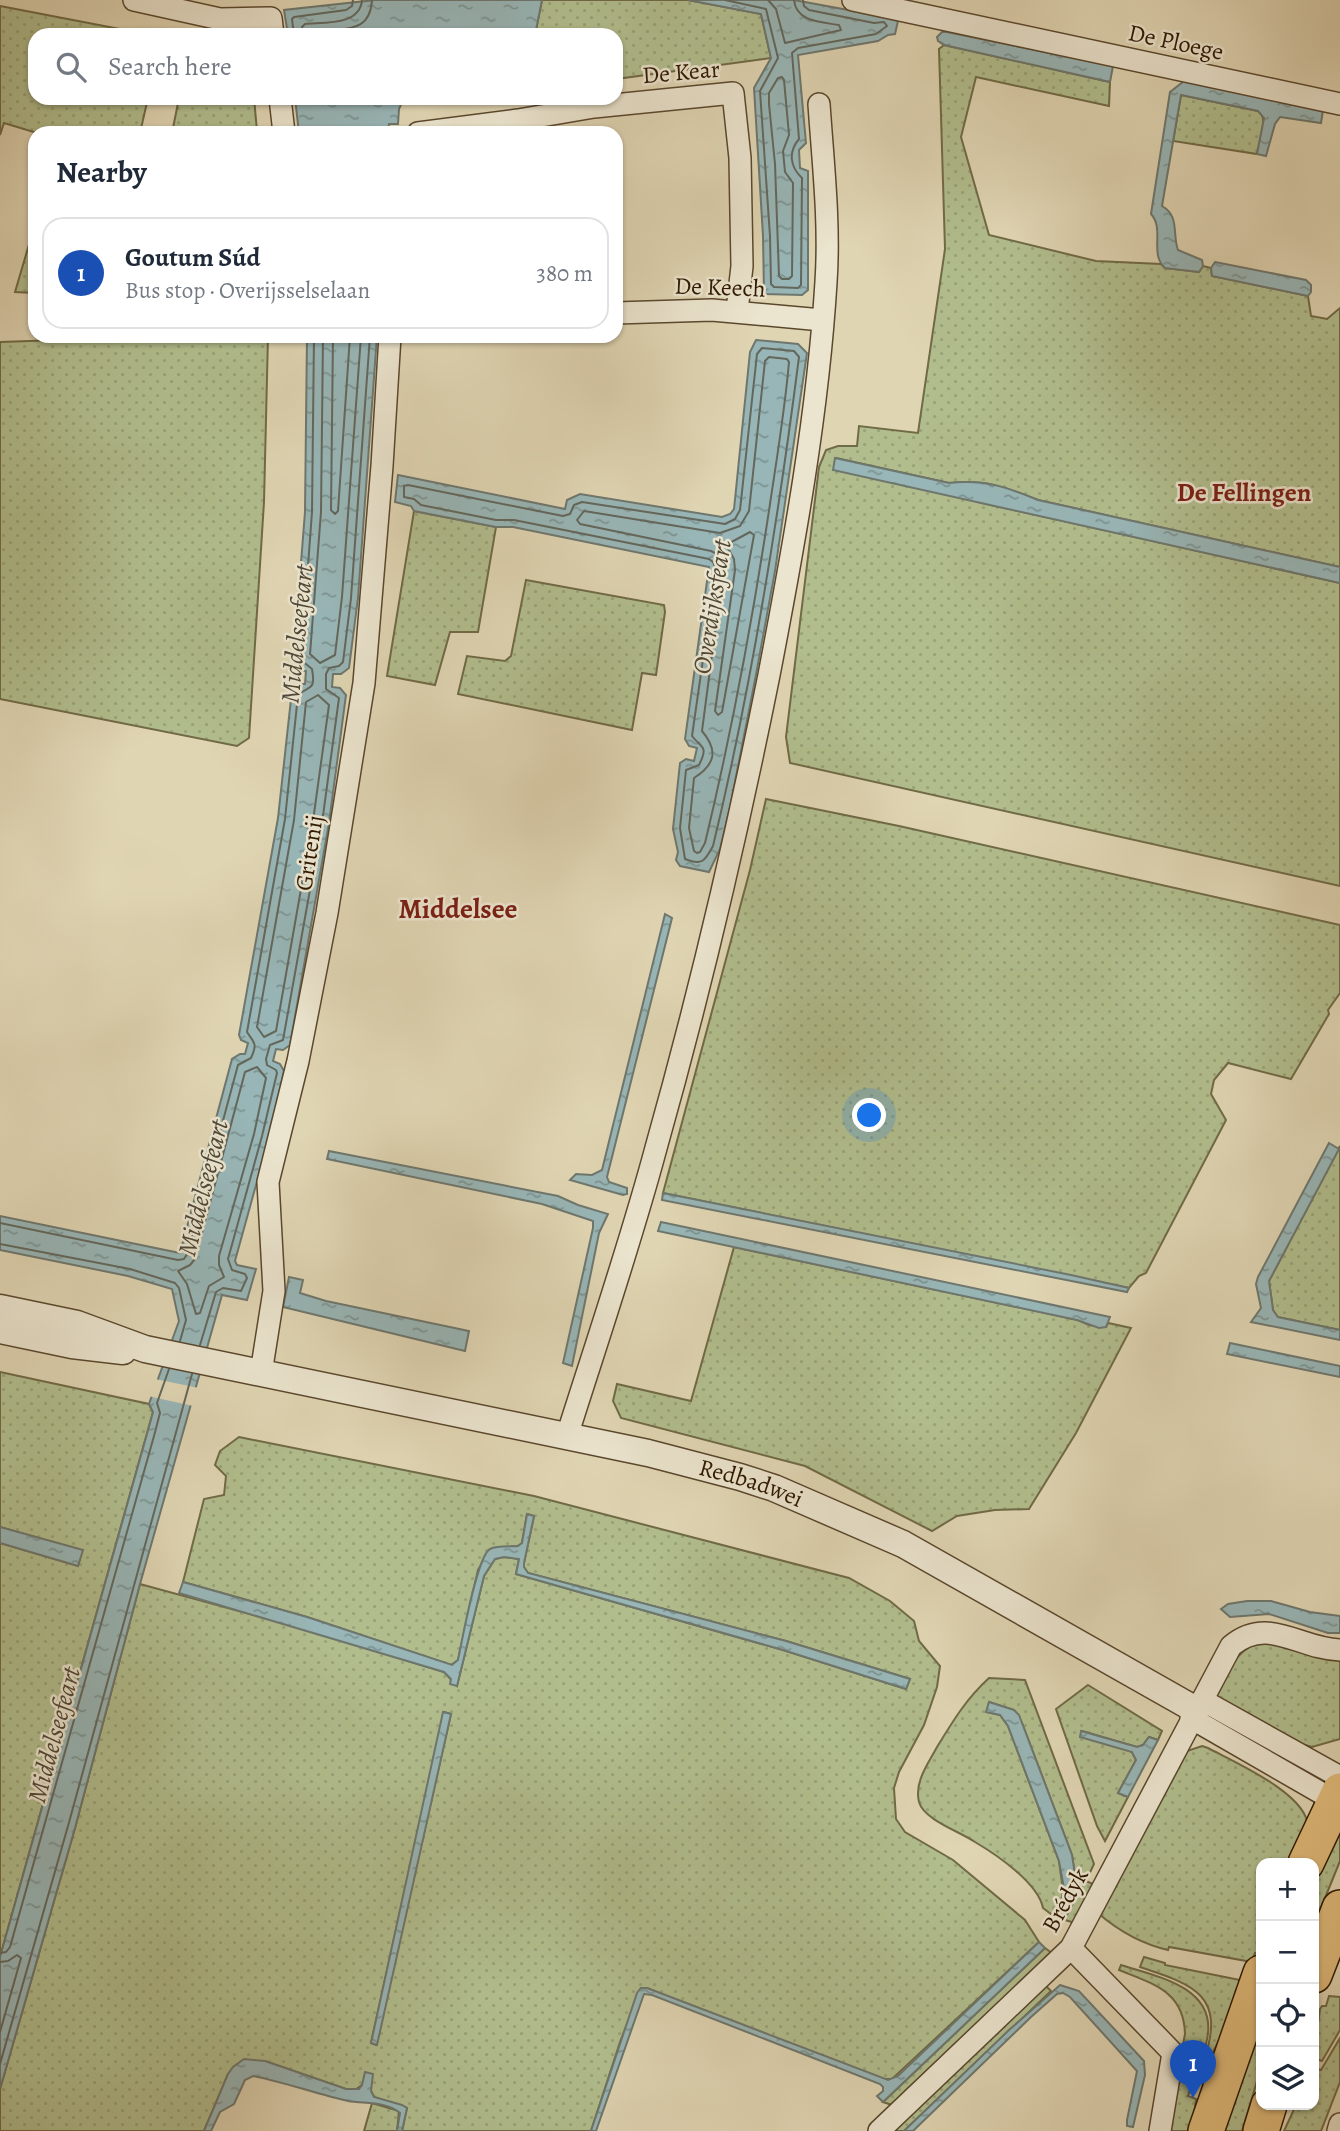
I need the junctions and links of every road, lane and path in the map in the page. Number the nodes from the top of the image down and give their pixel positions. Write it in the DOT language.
graph roads {
  1 [pos="134,0"];
  2 [pos="853,0"];
  3 [pos="920,7"];
  4 [pos="272,27"];
  5 [pos="623,104"];
  6 [pos="819,104"];
  7 [pos="1340,104"];
  8 [pos="281,105"];
  9 [pos="614,105"];
  10 [pos="283,126"];
  11 [pos="472,126"];
  12 [pos="737,311"];
  13 [pos="623,313"];
  14 [pos="822,320"];
  15 [pos="390,343"];
  16 [pos="0,1308"];
  17 [pos="0,1330"];
  18 [pos="145,1349"];
  19 [pos="261,1373"];
  20 [pos="567,1437"];
  21 [pos="1340,1650"];
  22 [pos="1196,1709"];
  23 [pos="1339,1793"];
  24 [pos="1308,1858"];
  25 [pos="1340,1908"];
  26 [pos="1071,1948"];
  27 [pos="1319,1961"];
  28 [pos="1257,1984"];
  29 [pos="1267,2110"];
  30 [pos="1340,2124"];
  31 [pos="879,2131"];
  32 [pos="1160,2131"];
  33 [pos="1206,2131"];
  34 [pos="1261,2131"];
  35 [pos="1338,2131"];
  1 -- 4 [label="street"];
  2 -- 3 [label="street, De Ploege"];
  3 -- 7 [label="street, De Ploege"];
  5 -- 12 [label="street, De Kear"];
  6 -- 14 [label="street"];
  8 -- 10 [label="street"];
  9 -- 11 [label="street, De Kear"];
  12 -- 13 [label="street, De Keech"];
  12 -- 14 [label="street, De Keech"];
  14 -- 20 [label="street"];
  15 -- 19 [label="street, Gritenij"];
  16 -- 18 [label="street"];
  17 -- 18 [label="street"];
  18 -- 19 [label="street, Redbadwei"];
  19 -- 20 [label="street, Redbadwei"];
  20 -- 22 [label="street, Redbadwei"];
  21 -- 22 [label="street, Brédyk"];
  22 -- 23 [label="street, Redbadwei"];
  22 -- 26 [label="street, Brédyk"];
  23 -- 24 [label="main road"];
  25 -- 27 [label="main road"];
  26 -- 31 [label="street, Brédyk"];
  26 -- 32 [label="street"];
  28 -- 33 [label="main road"];
  29 -- 34 [label="main road"];
  30 -- 35 [label="street"];
}
